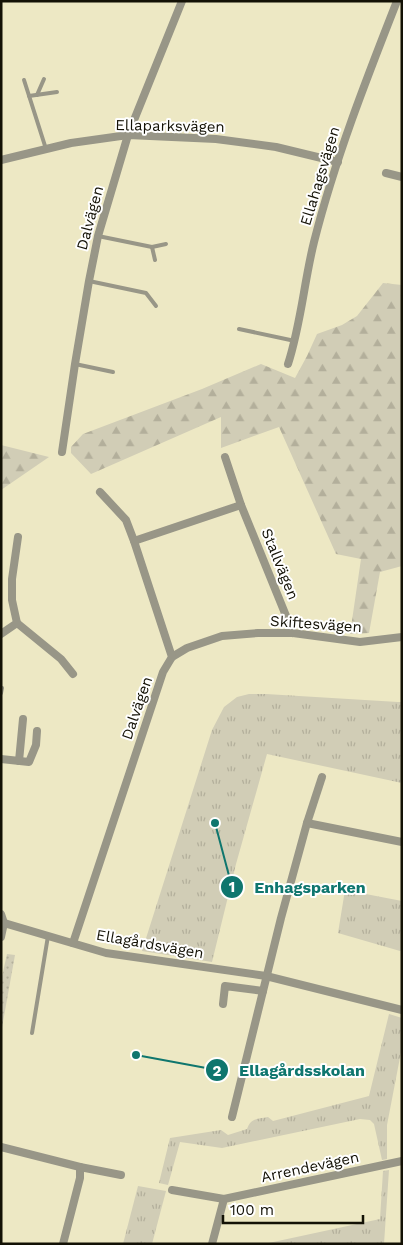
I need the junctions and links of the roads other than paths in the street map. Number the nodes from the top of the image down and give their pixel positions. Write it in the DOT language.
graph roads {
  1 [pos="182,1"];
  2 [pos="397,1"];
  3 [pos="44,79"];
  4 [pos="24,80"];
  5 [pos="57,92"];
  6 [pos="37,95"];
  7 [pos="29,96"];
  8 [pos="128,136"];
  9 [pos="46,149"];
  10 [pos="1,160"];
  11 [pos="338,162"];
  12 [pos="386,173"];
  13 [pos="402,177"];
  14 [pos="98,236"];
  15 [pos="166,244"];
  16 [pos="152,247"];
  17 [pos="155,260"];
  18 [pos="89,281"];
  19 [pos="156,306"];
  20 [pos="239,329"];
  21 [pos="295,341"];
  22 [pos="75,364"];
  23 [pos="288,364"];
  24 [pos="113,372"];
  25 [pos="62,452"];
  26 [pos="225,457"];
  27 [pos="100,492"];
  28 [pos="241,505"];
  29 [pos="18,537"];
  30 [pos="134,541"];
  31 [pos="17,623"];
  32 [pos="294,633"];
  33 [pos="1,634"];
  34 [pos="402,637"];
  35 [pos="172,657"];
  36 [pos="73,674"];
  37 [pos="23,719"];
  38 [pos="37,731"];
  39 [pos="1,759"];
  40 [pos="19,761"];
  41 [pos="322,777"];
  42 [pos="307,823"];
  43 [pos="402,842"];
  44 [pos="1,914"];
  45 [pos="3,923"];
  46 [pos="48,936"];
  47 [pos="1,937"];
  48 [pos="73,943"];
  49 [pos="266,976"];
  50 [pos="263,992"];
  51 [pos="223,1004"];
  52 [pos="402,1010"];
  53 [pos="32,1032"];
  54 [pos="232,1117"];
  55 [pos="1,1147"];
  56 [pos="402,1162"];
  57 [pos="80,1167"];
  58 [pos="121,1175"];
  59 [pos="172,1190"];
  60 [pos="224,1199"];
  61 [pos="63,1244"];
  62 [pos="212,1244"];
  1 -- 8 [label="street, Dalvägen"];
  2 -- 11 [label="street, Ellahagsvägen"];
  3 -- 6 [label="lane"];
  4 -- 7 [label="lane"];
  5 -- 6 [label="lane"];
  6 -- 7 [label="lane"];
  7 -- 9 [label="lane"];
  8 -- 9 [label="street, Ellaparksvägen"];
  8 -- 11 [label="street, Ellaparksvägen"];
  8 -- 14 [label="street, Dalvägen"];
  9 -- 10 [label="street, Ellaparksvägen"];
  11 -- 21 [label="street, Ellahagsvägen"];
  12 -- 13 [label="street"];
  14 -- 16 [label="lane"];
  14 -- 18 [label="street, Dalvägen"];
  15 -- 16 [label="lane"];
  16 -- 17 [label="lane"];
  18 -- 19 [label="lane"];
  18 -- 22 [label="street, Dalvägen"];
  20 -- 21 [label="lane"];
  21 -- 23 [label="street, Ellahagsvägen"];
  22 -- 24 [label="lane"];
  22 -- 25 [label="street, Dalvägen"];
  26 -- 28 [label="street, Stallvägen"];
  27 -- 30 [label="street"];
  28 -- 30 [label="street"];
  28 -- 32 [label="street, Stallvägen"];
  29 -- 31 [label="street"];
  30 -- 35 [label="street"];
  31 -- 33 [label="street"];
  31 -- 36 [label="street"];
  32 -- 34 [label="street, Skiftesvägen"];
  32 -- 35 [label="street, Skiftesvägen"];
  35 -- 48 [label="street, Dalvägen"];
  37 -- 40 [label="street"];
  38 -- 40 [label="street"];
  39 -- 40 [label="street"];
  41 -- 42 [label="street"];
  42 -- 43 [label="street"];
  42 -- 49 [label="street"];
  44 -- 45 [label="street"];
  45 -- 46 [label="street, Ellagårdsvägen"];
  45 -- 47 [label="street"];
  46 -- 48 [label="street, Ellagårdsvägen"];
  46 -- 53 [label="lane"];
  48 -- 49 [label="street, Ellagårdsvägen"];
  49 -- 50 [label="street"];
  49 -- 52 [label="street, Ellagårdsvägen"];
  50 -- 51 [label="street"];
  50 -- 54 [label="street"];
  55 -- 57 [label="street"];
  56 -- 60 [label="street, Arrendevägen"];
  57 -- 58 [label="street"];
  57 -- 61 [label="street"];
  59 -- 60 [label="street, Arrendevägen"];
  60 -- 62 [label="street"];
}
